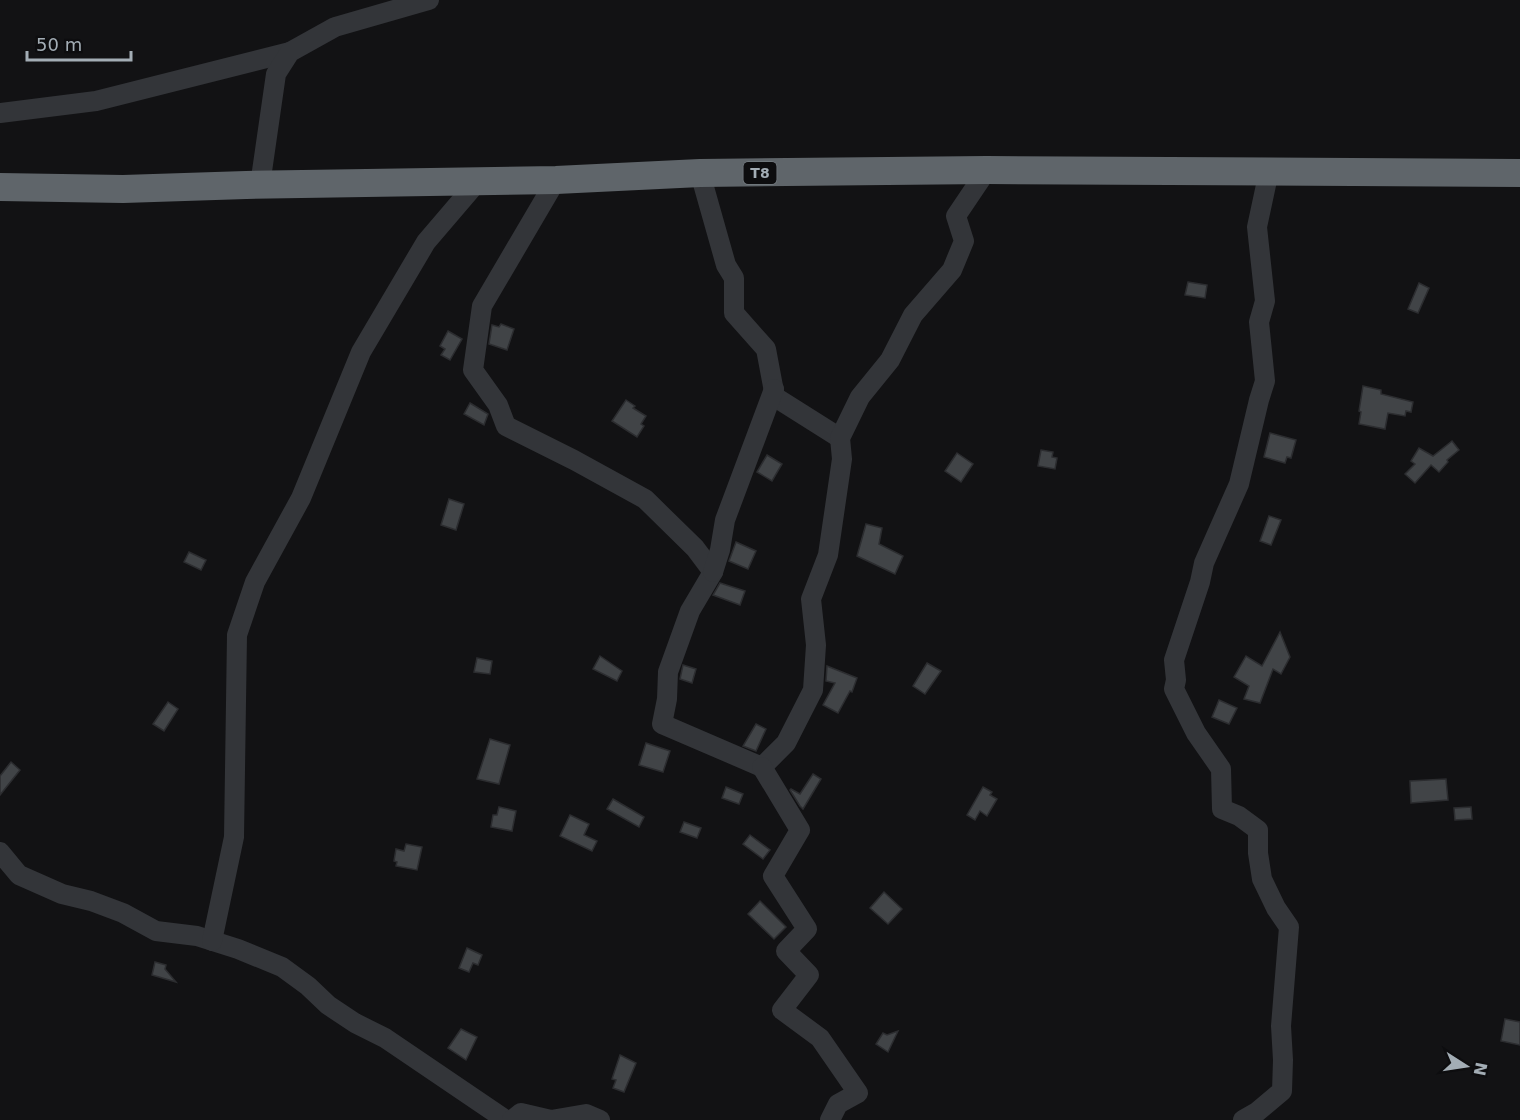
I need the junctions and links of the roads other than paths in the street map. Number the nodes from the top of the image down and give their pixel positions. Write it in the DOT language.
graph roads {
  1 [pos="429,0"];
  2 [pos="290,52"];
  3 [pos="0,113"];
  4 [pos="987,170"];
  5 [pos="1269,171"];
  6 [pos="700,173"];
  7 [pos="1520,173"];
  8 [pos="479,180"];
  9 [pos="556,180"];
  10 [pos="260,185"];
  11 [pos="0,187"];
  12 [pos="774,389"];
  13 [pos="840,438"];
  14 [pos="713,572"];
  15 [pos="762,767"];
  16 [pos="0,852"];
  17 [pos="212,941"];
  18 [pos="506,1120"];
  19 [pos="512,1120"];
  20 [pos="600,1120"];
  21 [pos="830,1120"];
  22 [pos="1243,1120"];
  1 -- 2 [label="street"];
  2 -- 3 [label="street"];
  2 -- 10 [label="street"];
  4 -- 5 [label="highway, T8"];
  4 -- 6 [label="highway, T8"];
  4 -- 13 [label="street"];
  5 -- 7 [label="highway, T8"];
  5 -- 22 [label="street"];
  6 -- 9 [label="highway, T8"];
  6 -- 12 [label="street"];
  8 -- 9 [label="highway, T8"];
  8 -- 10 [label="highway, T8"];
  8 -- 17 [label="street"];
  9 -- 14 [label="street"];
  10 -- 11 [label="highway, T8"];
  12 -- 13 [label="street"];
  12 -- 14 [label="street"];
  13 -- 15 [label="street"];
  14 -- 15 [label="street"];
  15 -- 21 [label="street"];
  16 -- 17 [label="street"];
  17 -- 18 [label="street"];
  19 -- 20 [label="street"];
}
